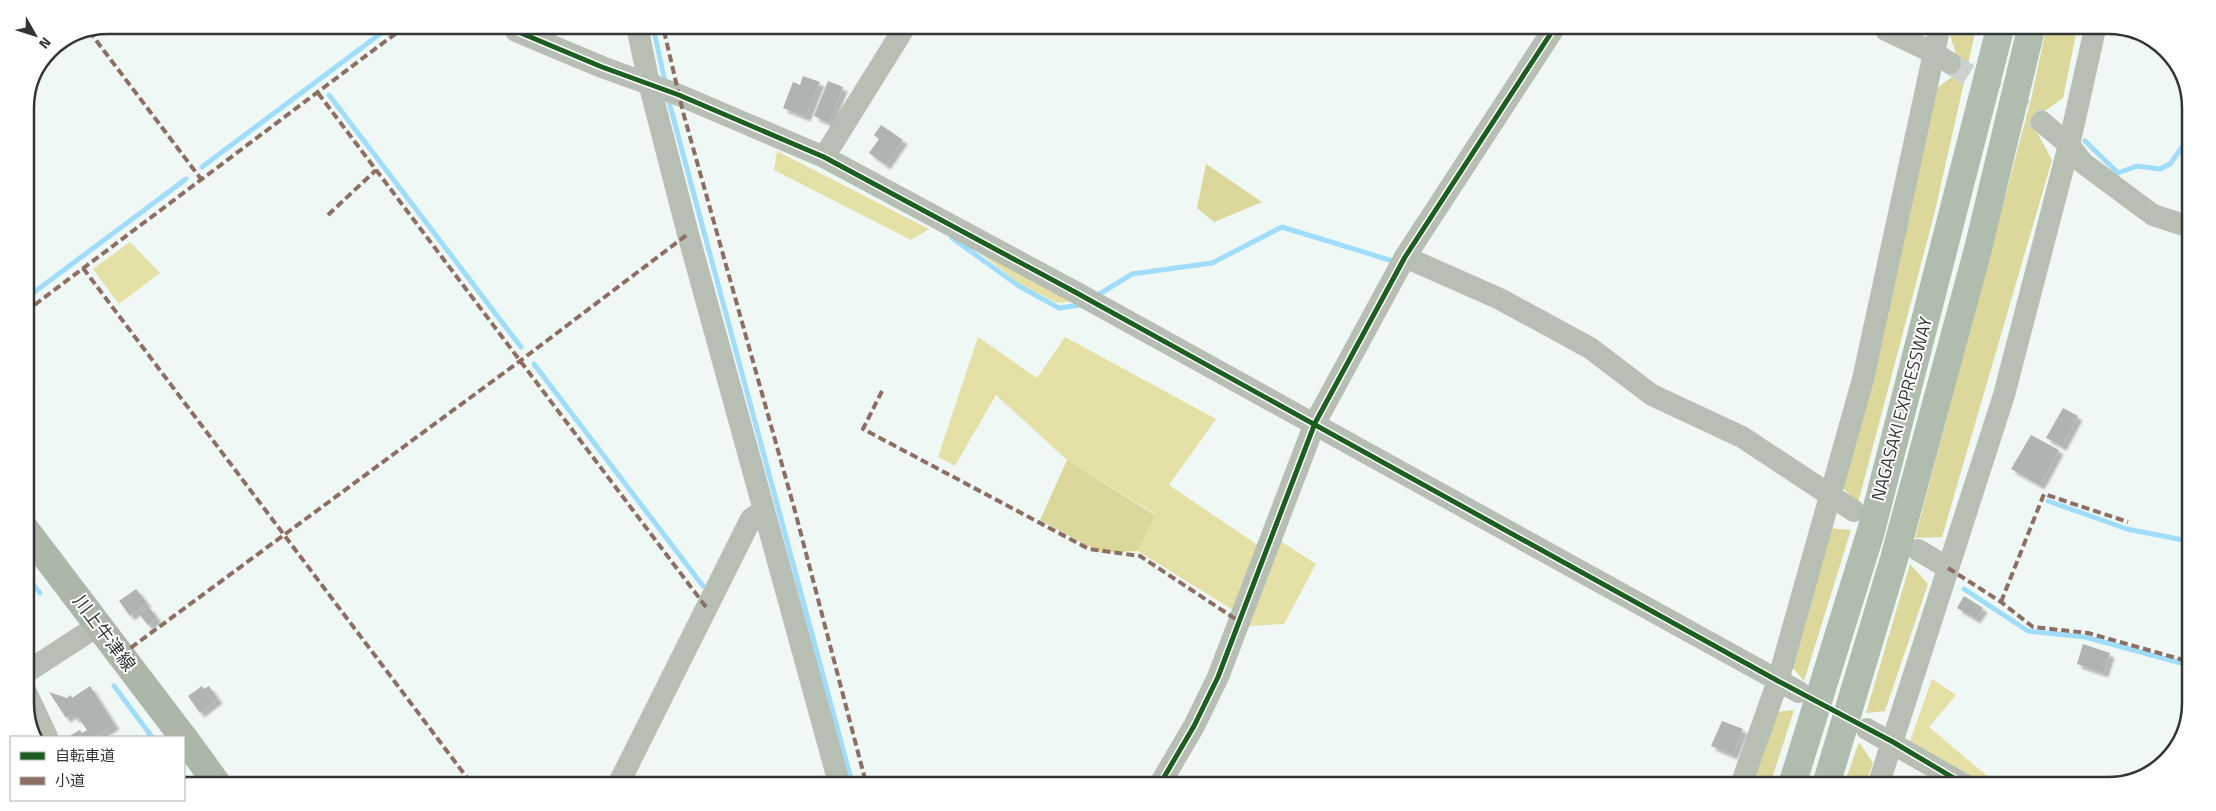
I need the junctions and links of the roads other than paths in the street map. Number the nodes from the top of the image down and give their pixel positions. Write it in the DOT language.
graph roads {
  1 [pos="523,34"];
  2 [pos="639,34"];
  3 [pos="901,34"];
  4 [pos="1550,34"];
  5 [pos="1894,34"];
  6 [pos="1939,34"];
  7 [pos="1999,34"];
  8 [pos="2030,34"];
  9 [pos="2094,34"];
  10 [pos="1942,58"];
  11 [pos="648,83"];
  12 [pos="2042,122"];
  13 [pos="2069,144"];
  14 [pos="824,157"];
  15 [pos="2182,224"];
  16 [pos="1401,264"];
  17 [pos="1315,423"];
  18 [pos="1830,497"];
  19 [pos="764,511"];
  20 [pos="1854,511"];
  21 [pos="34,541"];
  22 [pos="1918,550"];
  23 [pos="1948,568"];
  24 [pos="99,625"];
  25 [pos="34,667"];
  26 [pos="1778,681"];
  27 [pos="1799,692"];
  28 [pos="34,710"];
  29 [pos="1867,729"];
  30 [pos="47,736"];
  31 [pos="182,736"];
  32 [pos="185,741"];
  33 [pos="1893,742"];
  34 [pos="212,777"];
  35 [pos="622,777"];
  36 [pos="837,777"];
  37 [pos="1164,777"];
  38 [pos="1744,777"];
  39 [pos="1794,777"];
  40 [pos="1828,777"];
  41 [pos="1881,777"];
  42 [pos="1953,777"];
  1 -- 11 [label="street"];
  2 -- 11 [label="street"];
  3 -- 14 [label="street"];
  4 -- 16 [label="street"];
  5 -- 10 [label="street"];
  6 -- 10 [label="street"];
  7 -- 39 [label="highway, NAGASAKI EXPRESSWAY"];
  8 -- 40 [label="highway, NAGASAKI EXPRESSWAY"];
  9 -- 13 [label="street"];
  10 -- 18 [label="street"];
  11 -- 14 [label="street"];
  11 -- 19 [label="street"];
  12 -- 13 [label="street"];
  13 -- 15 [label="street"];
  13 -- 23 [label="street"];
  14 -- 17 [label="street"];
  16 -- 17 [label="street"];
  16 -- 18 [label="street"];
  17 -- 26 [label="street"];
  17 -- 37 [label="street"];
  18 -- 20 [label="street"];
  18 -- 26 [label="street"];
  19 -- 35 [label="street"];
  19 -- 36 [label="street"];
  21 -- 24 [label="main road, 川上牛津線"];
  22 -- 23 [label="street"];
  23 -- 33 [label="street"];
  24 -- 25 [label="street"];
  24 -- 31 [label="main road, 川上牛津線"];
  26 -- 27 [label="street"];
  26 -- 38 [label="street"];
  28 -- 30 [label="street"];
  29 -- 33 [label="street"];
  32 -- 34 [label="main road, 川上牛津線"];
  33 -- 41 [label="street"];
  33 -- 42 [label="street"];
}
